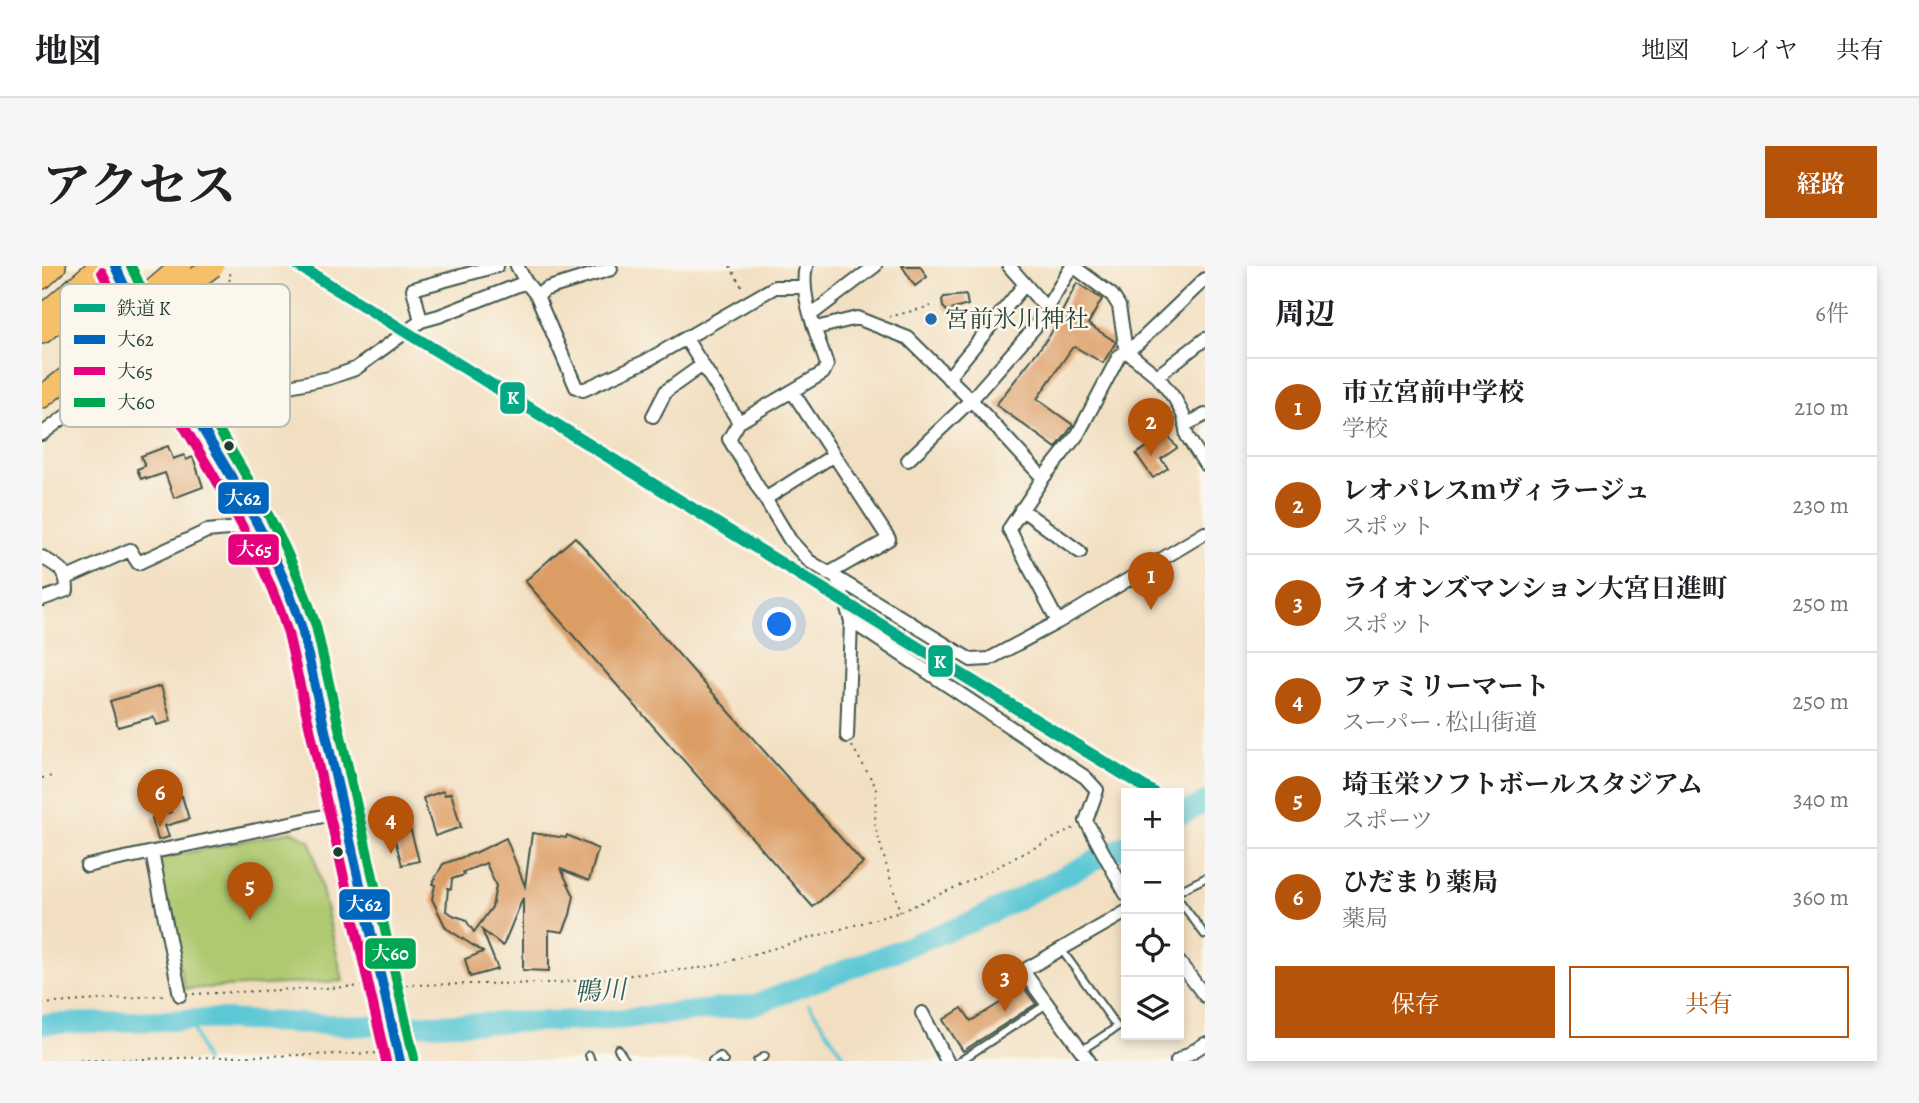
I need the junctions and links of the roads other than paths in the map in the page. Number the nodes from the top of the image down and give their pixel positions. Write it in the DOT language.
graph roads {
  1 [pos="55,266"];
  2 [pos="130,266"];
  3 [pos="181,266"];
  4 [pos="497,266"];
  5 [pos="517,266"];
  6 [pos="806,266"];
  7 [pos="875,266"];
  8 [pos="1009,266"];
  9 [pos="1073,266"];
  10 [pos="220,268"];
  11 [pos="611,269"];
  12 [pos="103,272"];
  13 [pos="42,278"];
  14 [pos="1205,279"];
  15 [pos="526,282"];
  16 [pos="87,284"];
  17 [pos="170,284"];
  18 [pos="199,284"];
  19 [pos="1025,284"];
  20 [pos="804,287"];
  21 [pos="537,296"];
  22 [pos="60,304"];
  23 [pos="1046,308"];
  24 [pos="812,314"];
  25 [pos="60,315"];
  26 [pos="42,317"];
  27 [pos="421,321"];
  28 [pos="816,328"];
  29 [pos="42,333"];
  30 [pos="686,339"];
  31 [pos="1205,339"];
  32 [pos="1126,351"];
  33 [pos="701,366"];
  34 [pos="60,373"];
  35 [pos="1157,376"];
  36 [pos="948,378"];
  37 [pos="42,383"];
  38 [pos="60,385"];
  39 [pos="290,386"];
  40 [pos="792,391"];
  41 [pos="42,397"];
  42 [pos="971,401"];
  43 [pos="1205,415"];
  44 [pos="653,416"];
  45 [pos="60,420"];
  46 [pos="739,422"];
  47 [pos="1185,425"];
  48 [pos="201,427"];
  49 [pos="42,434"];
  50 [pos="834,455"];
  51 [pos="908,460"];
  52 [pos="1205,464"];
  53 [pos="1043,478"];
  54 [pos="765,499"];
  55 [pos="1021,509"];
  56 [pos="260,526"];
  57 [pos="1205,533"];
  58 [pos="1080,552"];
  59 [pos="42,557"];
  60 [pos="833,577"];
  61 [pos="67,578"];
  62 [pos="42,600"];
  63 [pos="851,621"];
  64 [pos="1058,622"];
  65 [pos="847,736"];
  66 [pos="342,812"];
  67 [pos="152,852"];
  68 [pos="87,866"];
  69 [pos="1205,878"];
  70 [pos="1121,885"];
  71 [pos="1184,888"];
  72 [pos="1184,907"];
  73 [pos="1122,914"];
  74 [pos="1205,934"];
  75 [pos="1061,949"];
  76 [pos="1184,968"];
  77 [pos="1204,992"];
  78 [pos="180,995"];
  79 [pos="1047,1004"];
  80 [pos="922,1013"];
  81 [pos="1205,1044"];
  82 [pos="618,1049"];
  83 [pos="398,1054"];
  84 [pos="765,1056"];
  85 [pos="1085,1056"];
  86 [pos="626,1061"];
  87 [pos="712,1061"];
  88 [pos="724,1061"];
  89 [pos="757,1061"];
  90 [pos="947,1061"];
  91 [pos="960,1061"];
  92 [pos="1177,1061"];
  1 -- 13 [label="highway"];
  2 -- 12 [label="highway, bridge"];
  3 -- 17 [label="highway, bridge"];
  4 -- 27 [label="street"];
  5 -- 15 [label="street"];
  6 -- 20 [label="street"];
  7 -- 24 [label="street"];
  8 -- 19 [label="street"];
  9 -- 23 [label="street"];
  9 -- 32 [label="street"];
  10 -- 18 [label="highway, bridge"];
  11 -- 21 [label="street"];
  12 -- 16 [label="highway"];
  14 -- 32 [label="street"];
  15 -- 21 [label="street"];
  15 -- 27 [label="street"];
  19 -- 23 [label="street"];
  19 -- 36 [label="street"];
  20 -- 24 [label="street"];
  20 -- 30 [label="street"];
  21 -- 30 [label="street"];
  22 -- 26 [label="highway"];
  23 -- 42 [label="street"];
  24 -- 28 [label="street"];
  25 -- 29 [label="highway"];
  27 -- 39 [label="street"];
  28 -- 36 [label="street"];
  28 -- 40 [label="street"];
  30 -- 33 [label="street"];
  31 -- 35 [label="street"];
  32 -- 35 [label="street"];
  32 -- 53 [label="street"];
  33 -- 44 [label="street"];
  33 -- 46 [label="street"];
  34 -- 37 [label="highway"];
  35 -- 47 [label="street"];
  36 -- 42 [label="street"];
  38 -- 41 [label="highway"];
  40 -- 46 [label="street"];
  40 -- 50 [label="street"];
  42 -- 51 [label="street"];
  42 -- 53 [label="street"];
  43 -- 47 [label="street"];
  45 -- 49 [label="street"];
  46 -- 54 [label="street"];
  47 -- 52 [label="street"];
  48 -- 56 [label="main road"];
  50 -- 54 [label="street"];
  50 -- 60 [label="street"];
  53 -- 55 [label="street"];
  54 -- 60 [label="street"];
  55 -- 58 [label="street"];
  55 -- 64 [label="street"];
  56 -- 61 [label="street"];
  56 -- 66 [label="main road"];
  57 -- 64 [label="street"];
  59 -- 61 [label="street"];
  60 -- 63 [label="street"];
  60 -- 64 [label="street"];
  61 -- 62 [label="street"];
  63 -- 65 [label="street"];
  63 -- 70 [label="street"];
  66 -- 67 [label="street"];
  66 -- 83 [label="main road"];
  67 -- 68 [label="street"];
  67 -- 78 [label="street"];
  69 -- 71 [label="lane"];
  72 -- 74 [label="lane"];
  73 -- 75 [label="street"];
  75 -- 79 [label="street"];
  75 -- 85 [label="lane"];
  76 -- 77 [label="street"];
  79 -- 85 [label="street"];
  79 -- 91 [label="lane"];
  80 -- 90 [label="street"];
  81 -- 92 [label="street"];
  82 -- 86 [label="lane"];
  84 -- 89 [label="lane"];
  87 -- 88 [label="lane"];
}
